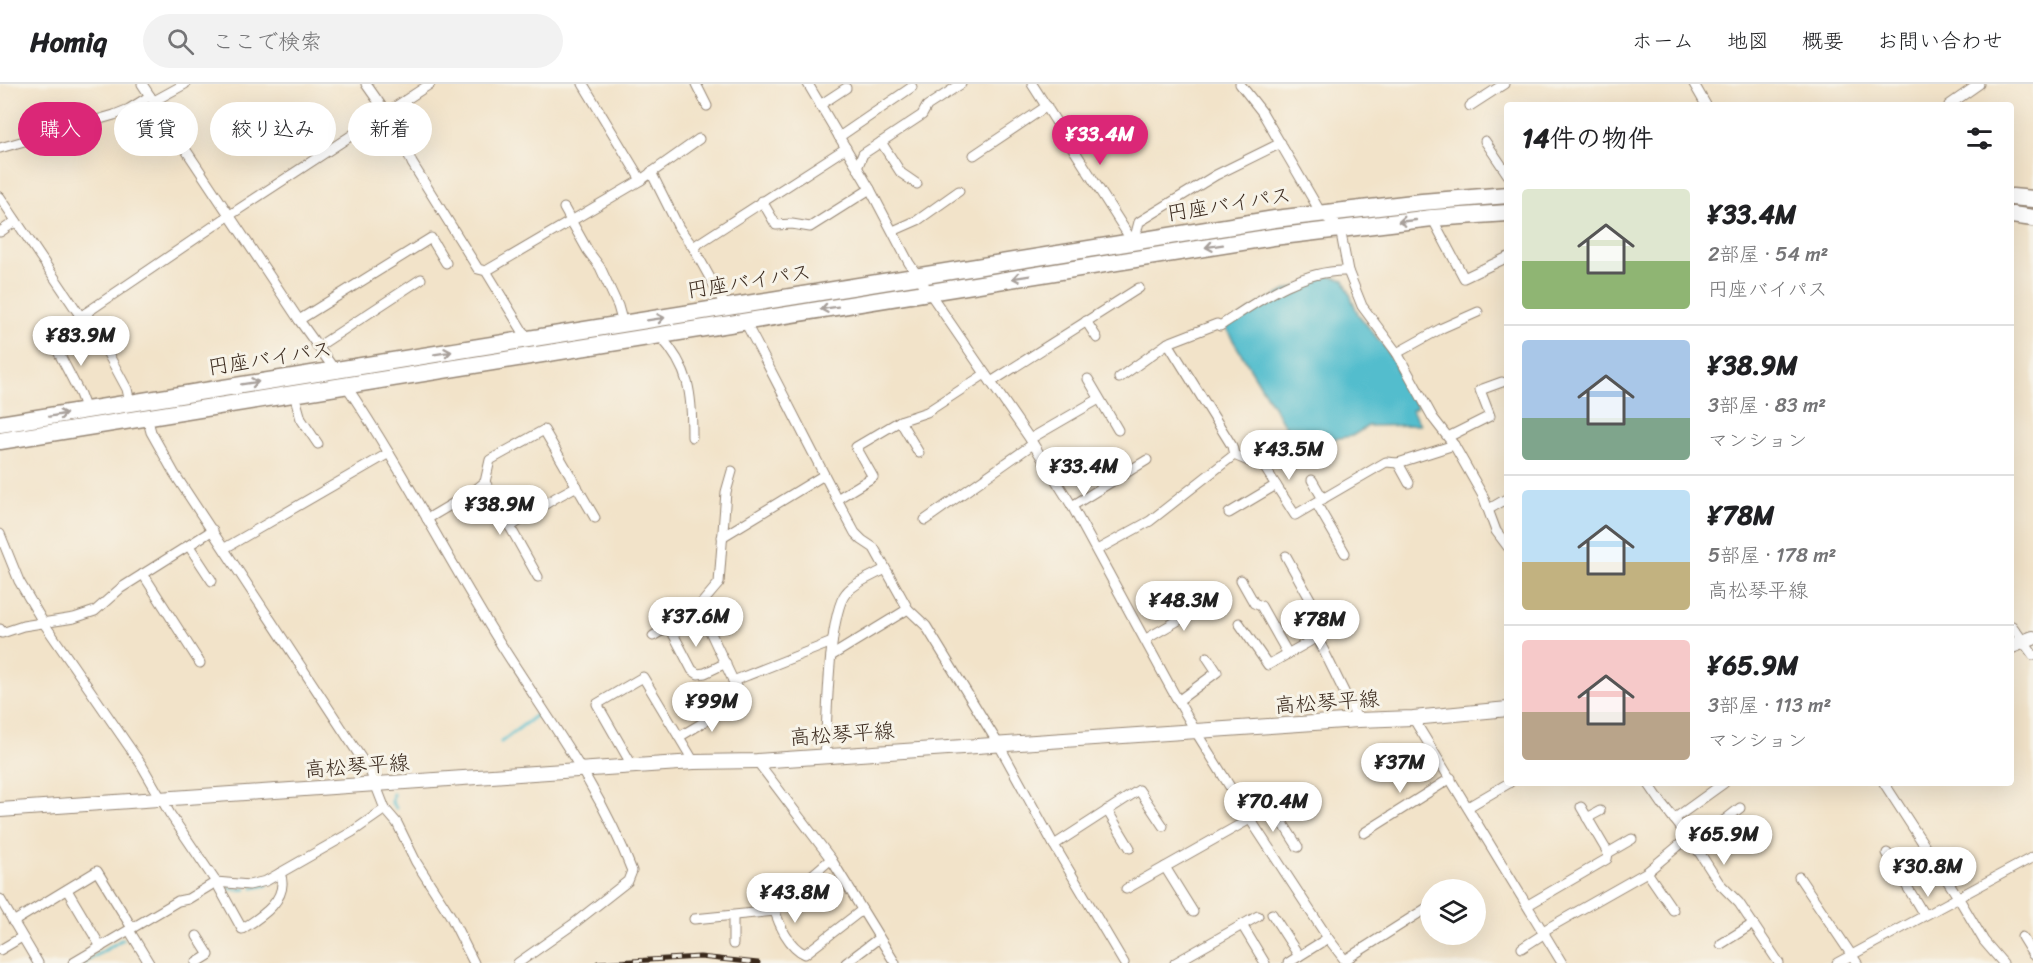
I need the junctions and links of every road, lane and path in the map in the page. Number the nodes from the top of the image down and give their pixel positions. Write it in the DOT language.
graph roads {
  1 [pos="142,84"];
  2 [pos="185,84"];
  3 [pos="366,84"];
  4 [pos="430,84"];
  5 [pos="583,84"];
  6 [pos="696,84"];
  7 [pos="808,84"];
  8 [pos="961,84"];
  9 [pos="1032,84"];
  10 [pos="1240,84"];
  11 [pos="1504,84"];
  12 [pos="1694,84"];
  13 [pos="1979,84"];
  14 [pos="912,87"];
  15 [pos="846,88"];
  16 [pos="152,99"];
  17 [pos="379,102"];
  18 [pos="404,102"];
  19 [pos="1704,102"];
  20 [pos="1953,102"];
  21 [pos="820,105"];
  22 [pos="707,106"];
  23 [pos="1047,106"];
  24 [pos="1470,106"];
  25 [pos="839,137"];
  26 [pos="348,139"];
  27 [pos="699,139"];
  28 [pos="1485,141"];
  29 [pos="881,142"];
  30 [pos="1281,143"];
  31 [pos="0,148"];
  32 [pos="846,148"];
  33 [pos="974,155"];
  34 [pos="409,156"];
  35 [pos="857,168"];
  36 [pos="1504,169"];
  37 [pos="651,172"];
  38 [pos="641,180"];
  39 [pos="916,184"];
  40 [pos="870,189"];
  41 [pos="959,190"];
  42 [pos="1504,195"];
  43 [pos="0,197"];
  44 [pos="2014,197"];
  45 [pos="2033,199"];
  46 [pos="762,201"];
  47 [pos="564,208"];
  48 [pos="1321,213"];
  49 [pos="1504,213"];
  50 [pos="230,215"];
  51 [pos="2014,215"];
  52 [pos="1432,218"];
  53 [pos="2033,218"];
  54 [pos="571,220"];
  55 [pos="16,221"];
  56 [pos="1340,228"];
  57 [pos="893,231"];
  58 [pos="0,232"];
  59 [pos="693,247"];
  60 [pos="1135,249"];
  61 [pos="1504,258"];
  62 [pos="446,263"];
  63 [pos="1348,271"];
  64 [pos="486,272"];
  65 [pos="918,276"];
  66 [pos="421,279"];
  67 [pos="1139,288"];
  68 [pos="928,292"];
  69 [pos="726,307"];
  70 [pos="1478,312"];
  71 [pos="83,315"];
  72 [pos="299,320"];
  73 [pos="1086,321"];
  74 [pos="745,322"];
  75 [pos="623,324"];
  76 [pos="660,336"];
  77 [pos="1097,338"];
  78 [pos="528,340"];
  79 [pos="1168,344"];
  80 [pos="319,346"];
  81 [pos="1397,353"];
  82 [pos="335,370"];
  83 [pos="988,378"];
  84 [pos="1119,378"];
  85 [pos="1088,379"];
  86 [pos="1502,382"];
  87 [pos="345,385"];
  88 [pos="294,394"];
  89 [pos="1099,399"];
  90 [pos="130,403"];
  91 [pos="86,410"];
  92 [pos="147,417"];
  93 [pos="900,421"];
  94 [pos="0,424"];
  95 [pos="1119,430"];
  96 [pos="692,437"];
  97 [pos="0,441"];
  98 [pos="1451,441"];
  99 [pos="1032,442"];
  100 [pos="318,444"];
  101 [pos="389,453"];
  102 [pos="919,453"];
  103 [pos="1234,455"];
  104 [pos="1147,460"];
  105 [pos="1398,463"];
  106 [pos="732,471"];
  107 [pos="824,475"];
  108 [pos="1312,480"];
  109 [pos="485,482"];
  110 [pos="1409,483"];
  111 [pos="1276,485"];
  112 [pos="577,486"];
  113 [pos="837,500"];
  114 [pos="1504,500"];
  115 [pos="1319,501"];
  116 [pos="1072,506"];
  117 [pos="1489,509"];
  118 [pos="1229,513"];
  119 [pos="595,518"];
  120 [pos="427,519"];
  121 [pos="926,520"];
  122 [pos="510,527"];
  123 [pos="213,531"];
  124 [pos="0,534"];
  125 [pos="722,537"];
  126 [pos="1504,542"];
  127 [pos="189,546"];
  128 [pos="225,548"];
  129 [pos="1097,550"];
  130 [pos="1345,553"];
  131 [pos="1286,556"];
  132 [pos="885,569"];
  133 [pos="143,574"];
  134 [pos="538,577"];
  135 [pos="1241,580"];
  136 [pos="212,581"];
  137 [pos="1210,602"];
  138 [pos="908,609"];
  139 [pos="696,610"];
  140 [pos="43,622"];
  141 [pos="1239,622"];
  142 [pos="669,626"];
  143 [pos="0,629"];
  144 [pos="2014,629"];
  145 [pos="653,636"];
  146 [pos="1317,637"];
  147 [pos="1146,639"];
  148 [pos="832,642"];
  149 [pos="2023,642"];
  150 [pos="1288,654"];
  151 [pos="2033,655"];
  152 [pos="831,656"];
  153 [pos="1207,657"];
  154 [pos="200,663"];
  155 [pos="726,663"];
  156 [pos="734,681"];
  157 [pos="738,691"];
  158 [pos="1178,701"];
  159 [pos="731,706"];
  160 [pos="1504,709"];
  161 [pos="1413,718"];
  162 [pos="1358,720"];
  163 [pos="1196,732"];
  164 [pos="679,737"];
  165 [pos="999,745"];
  166 [pos="825,757"];
  167 [pos="757,761"];
  168 [pos="694,762"];
  169 [pos="633,767"];
  170 [pos="583,771"];
  171 [pos="1451,778"];
  172 [pos="377,785"];
  173 [pos="1504,786"];
  174 [pos="1650,786"];
  175 [pos="1720,786"];
  176 [pos="1886,786"];
  177 [pos="163,799"];
  178 [pos="1468,807"];
  179 [pos="1581,807"];
  180 [pos="385,808"];
  181 [pos="1740,808"];
  182 [pos="0,810"];
  183 [pos="1107,810"];
  184 [pos="1600,811"];
  185 [pos="1249,817"];
  186 [pos="1587,818"];
  187 [pos="1674,819"];
  188 [pos="1163,826"];
  189 [pos="1364,833"];
  190 [pos="1632,839"];
  191 [pos="1692,841"];
  192 [pos="1054,845"];
  193 [pos="1298,847"];
  194 [pos="1130,849"];
  195 [pos="1608,853"];
  196 [pos="1887,853"];
  197 [pos="2033,857"];
  198 [pos="831,859"];
  199 [pos="1165,867"];
  200 [pos="1647,872"];
  201 [pos="280,873"];
  202 [pos="1799,878"];
  203 [pos="216,882"];
  204 [pos="1126,889"];
  205 [pos="67,890"];
  206 [pos="1958,897"];
  207 [pos="0,899"];
  208 [pos="1528,905"];
  209 [pos="862,910"];
  210 [pos="1673,910"];
  211 [pos="775,911"];
  212 [pos="1193,912"];
  213 [pos="1420,913"];
  214 [pos="1272,914"];
  215 [pos="1924,915"];
  216 [pos="1257,916"];
  217 [pos="733,917"];
  218 [pos="694,919"];
  219 [pos="13,922"];
  220 [pos="1753,924"];
  221 [pos="1242,925"];
  222 [pos="131,929"];
  223 [pos="1544,932"];
  224 [pos="197,936"];
  225 [pos="22,937"];
  226 [pos="2022,937"];
  227 [pos="879,938"];
  228 [pos="1328,938"];
  229 [pos="733,944"];
  230 [pos="1721,944"];
  231 [pos="101,947"];
  232 [pos="1522,948"];
  233 [pos="0,950"];
  234 [pos="2033,955"];
  235 [pos="1854,959"];
  236 [pos="1293,961"];
  237 [pos="1120,962"];
  238 [pos="1346,962"];
  239 [pos="38,963"];
  240 [pos="73,963"];
  241 [pos="149,963"];
  242 [pos="196,963"];
  243 [pos="474,963"];
  244 [pos="518,963"];
  245 [pos="846,963"];
  246 [pos="895,963"];
  247 [pos="1175,963"];
  248 [pos="1265,963"];
  249 [pos="1563,963"];
  250 [pos="1779,963"];
  251 [pos="1837,963"];
  252 [pos="2003,963"];
  1 -- 16 [label="street"];
  2 -- 16 [label="street"];
  3 -- 17 [label="street"];
  4 -- 18 [label="street"];
  5 -- 38 [label="street"];
  6 -- 22 [label="street"];
  7 -- 21 [label="street"];
  8 -- 29 [label="street"];
  9 -- 23 [label="street"];
  10 -- 30 [label="street"];
  11 -- 24 [label="street"];
  12 -- 19 [label="street"];
  13 -- 20 [label="street"];
  14 -- 25 [label="street"];
  15 -- 21 [label="street"];
  16 -- 31 [label="street"];
  16 -- 50 [label="street"];
  21 -- 25 [label="street"];
  23 -- 33 [label="street"];
  23 -- 60 [label="street"];
  25 -- 32 [label="street"];
  26 -- 50 [label="street"];
  27 -- 37 [label="street"];
  28 -- 36 [label="street"];
  29 -- 35 [label="street"];
  29 -- 39 [label="street"];
  30 -- 48 [label="street"];
  30 -- 60 [label="street"];
  32 -- 35 [label="street"];
  32 -- 46 [label="street"];
  34 -- 64 [label="street"];
  35 -- 40 [label="street"];
  37 -- 38 [label="street"];
  37 -- 59 [label="street"];
  38 -- 54 [label="street"];
  40 -- 46 [label="street"];
  40 -- 57 [label="street"];
  41 -- 57 [label="street"];
  42 -- 48 [label="highway, 円座バイパス"];
  43 -- 55 [label="street"];
  44 -- 45 [label="highway"];
  46 -- 59 [label="street"];
  47 -- 54 [label="street"];
  48 -- 56 [label="street"];
  48 -- 60 [label="highway, 円座バイパス"];
  49 -- 52 [label="highway, 円座バイパス"];
  50 -- 71 [label="street"];
  50 -- 72 [label="street"];
  51 -- 53 [label="highway"];
  52 -- 56 [label="highway, 円座バイパス, one-way"];
  52 -- 61 [label="street"];
  54 -- 64 [label="street"];
  54 -- 75 [label="street"];
  55 -- 58 [label="street"];
  55 -- 71 [label="street"];
  56 -- 60 [label="highway, 円座バイパス, one-way"];
  56 -- 63 [label="street"];
  57 -- 65 [label="street"];
  59 -- 69 [label="street"];
  60 -- 65 [label="highway, 円座バイパス"];
  60 -- 68 [label="highway, 円座バイパス, one-way"];
  62 -- 72 [label="street"];
  63 -- 79 [label="street"];
  63 -- 81 [label="street"];
  64 -- 78 [label="street"];
  65 -- 68 [label="street"];
  65 -- 69 [label="highway, 円座バイパス"];
  66 -- 80 [label="street"];
  67 -- 73 [label="street"];
  68 -- 74 [label="highway, 円座バイパス, one-way"];
  68 -- 83 [label="street"];
  75 -- 69 [label="highway, 円座バイパス, one-way"];
  70 -- 81 [label="street"];
  71 -- 90 [label="street"];
  71 -- 91 [label="street"];
  72 -- 80 [label="street"];
  73 -- 77 [label="street"];
  73 -- 83 [label="street"];
  74 -- 76 [label="highway, 円座バイパス"];
  74 -- 107 [label="street"];
  75 -- 78 [label="highway, 円座バイパス"];
  76 -- 87 [label="highway, 円座バイパス"];
  76 -- 96 [label="street"];
  82 -- 78 [label="highway, 円座バイパス, one-way"];
  79 -- 84 [label="street"];
  79 -- 103 [label="street"];
  80 -- 82 [label="street"];
  81 -- 98 [label="street"];
  82 -- 87 [label="street"];
  90 -- 82 [label="highway, 円座バイパス, one-way"];
  83 -- 93 [label="street"];
  83 -- 99 [label="street"];
  85 -- 89 [label="street"];
  86 -- 98 [label="street"];
  87 -- 88 [label="highway, 円座バイパス"];
  87 -- 101 [label="street"];
  88 -- 92 [label="highway, 円座バイパス"];
  88 -- 100 [label="street"];
  89 -- 95 [label="street"];
  89 -- 99 [label="street"];
  90 -- 91 [label="highway, 円座バイパス"];
  90 -- 92 [label="highway"];
  94 -- 91 [label="highway, 円座バイパス, one-way"];
  92 -- 97 [label="highway, 円座バイパス"];
  92 -- 123 [label="street"];
  93 -- 102 [label="street"];
  93 -- 113 [label="street"];
  98 -- 105 [label="street"];
  98 -- 117 [label="street"];
  99 -- 116 [label="street"];
  99 -- 121 [label="street"];
  101 -- 120 [label="street"];
  101 -- 128 [label="street"];
  103 -- 111 [label="street"];
  103 -- 129 [label="street"];
  104 -- 116 [label="street"];
  105 -- 110 [label="street"];
  105 -- 115 [label="street"];
  106 -- 125 [label="street"];
  107 -- 113 [label="street"];
  107 -- 125 [label="street"];
  108 -- 115 [label="street"];
  109 -- 112 [label="street"];
  109 -- 120 [label="street"];
  109 -- 122 [label="street"];
  111 -- 115 [label="street"];
  111 -- 118 [label="street"];
  112 -- 119 [label="street"];
  112 -- 122 [label="street"];
  113 -- 132 [label="street"];
  114 -- 117 [label="street"];
  115 -- 130 [label="street"];
  116 -- 129 [label="street"];
  117 -- 126 [label="street"];
  120 -- 170 [label="street"];
  122 -- 134 [label="street"];
  123 -- 127 [label="street"];
  123 -- 128 [label="street"];
  124 -- 140 [label="street"];
  125 -- 139 [label="street"];
  127 -- 133 [label="street"];
  127 -- 136 [label="street"];
  128 -- 172 [label="street"];
  129 -- 147 [label="street"];
  131 -- 146 [label="street"];
  132 -- 138 [label="street"];
  132 -- 148 [label="street"];
  133 -- 140 [label="street"];
  133 -- 154 [label="street"];
  135 -- 150 [label="street"];
  137 -- 147 [label="street"];
  138 -- 152 [label="street"];
  138 -- 165 [label="street"];
  139 -- 142 [label="street"];
  139 -- 155 [label="street"];
  140 -- 143 [label="street"];
  140 -- 177 [label="street"];
  141 -- 150 [label="street"];
  142 -- 145 [label="street"];
  142 -- 155 [label="street"];
  144 -- 149 [label="street"];
  146 -- 150 [label="street"];
  146 -- 162 [label="street"];
  147 -- 158 [label="street"];
  148 -- 152 [label="street"];
  148 -- 156 [label="street"];
  149 -- 151 [label="street"];
  152 -- 166 [label="street"];
  153 -- 158 [label="street"];
  155 -- 156 [label="street"];
  156 -- 157 [label="street"];
  158 -- 163 [label="street"];
  159 -- 164 [label="street"];
  160 -- 161 [label="main road, 高松琴平線"];
  161 -- 162 [label="main road, 高松琴平線"];
  161 -- 171 [label="street"];
  162 -- 163 [label="main road, 高松琴平線"];
  163 -- 165 [label="main road, 高松琴平線"];
  163 -- 185 [label="street"];
  164 -- 168 [label="street"];
  164 -- 169 [label="street"];
  165 -- 166 [label="main road, 高松琴平線"];
  165 -- 192 [label="street"];
  166 -- 167 [label="main road, 高松琴平線"];
  167 -- 168 [label="main road, 高松琴平線"];
  167 -- 198 [label="street"];
  168 -- 169 [label="main road, 高松琴平線"];
  169 -- 170 [label="main road, 高松琴平線"];
  170 -- 172 [label="main road, 高松琴平線"];
  170 -- 244 [label="street"];
  171 -- 178 [label="street"];
  171 -- 189 [label="street"];
  172 -- 177 [label="main road, 高松琴平線"];
  172 -- 180 [label="street"];
  173 -- 178 [label="street"];
  174 -- 187 [label="street"];
  175 -- 187 [label="street"];
  176 -- 206 [label="street"];
  177 -- 182 [label="main road, 高松琴平線"];
  177 -- 203 [label="street"];
  178 -- 208 [label="street"];
  179 -- 186 [label="street"];
  180 -- 201 [label="street"];
  180 -- 243 [label="street"];
  181 -- 191 [label="street"];
  183 -- 188 [label="street"];
  183 -- 192 [label="street"];
  183 -- 194 [label="street"];
  184 -- 186 [label="street"];
  185 -- 193 [label="street"];
  185 -- 199 [label="street"];
  185 -- 228 [label="street"];
  186 -- 195 [label="street"];
  187 -- 191 [label="street"];
  190 -- 195 [label="street"];
  191 -- 200 [label="street"];
  191 -- 220 [label="street"];
  192 -- 237 [label="street"];
  195 -- 208 [label="street"];
  196 -- 215 [label="street"];
  197 -- 206 [label="street"];
  198 -- 209 [label="street"];
  198 -- 211 [label="street"];
  199 -- 204 [label="street"];
  199 -- 212 [label="street"];
  200 -- 210 [label="street"];
  200 -- 223 [label="street"];
  201 -- 203 [label="street"];
  201 -- 203 [label="street"];
  202 -- 235 [label="street"];
  203 -- 222 [label="street"];
  205 -- 219 [label="street"];
  205 -- 222 [label="street"];
  205 -- 231 [label="street"];
  206 -- 215 [label="street"];
  206 -- 252 [label="street"];
  207 -- 219 [label="street"];
  208 -- 223 [label="street"];
  209 -- 211 [label="street"];
  209 -- 227 [label="street"];
  211 -- 217 [label="street"];
  213 -- 238 [label="street"];
  214 -- 236 [label="street"];
  215 -- 235 [label="street"];
  216 -- 221 [label="street"];
  217 -- 218 [label="street"];
  217 -- 229 [label="street"];
  219 -- 225 [label="street"];
  220 -- 230 [label="street"];
  220 -- 250 [label="street"];
  221 -- 247 [label="street"];
  221 -- 248 [label="street"];
  222 -- 231 [label="street"];
  222 -- 241 [label="street"];
  223 -- 232 [label="street"];
  223 -- 249 [label="street"];
  224 -- 242 [label="street"];
  225 -- 233 [label="street"];
  225 -- 239 [label="street"];
  226 -- 234 [label="street"];
  227 -- 245 [label="street"];
  227 -- 246 [label="street"];
  228 -- 236 [label="street"];
  228 -- 238 [label="street"];
  231 -- 240 [label="street"];
  235 -- 251 [label="street"];
}
